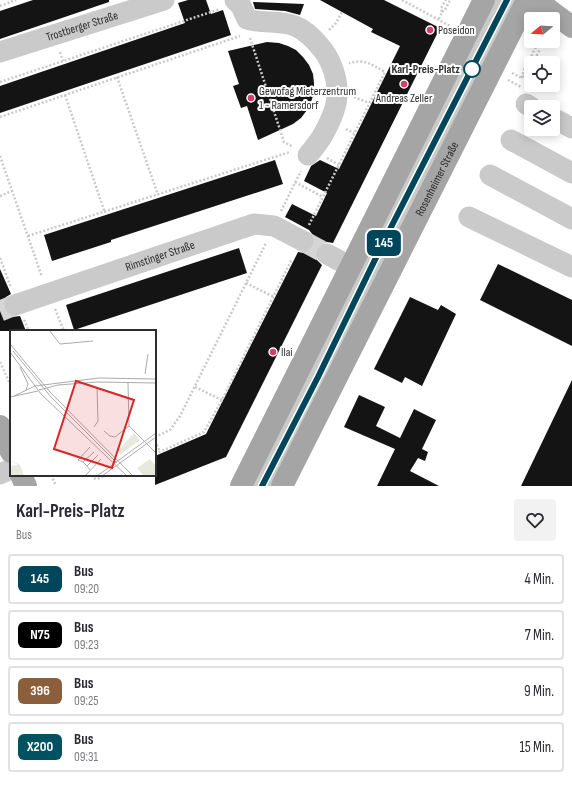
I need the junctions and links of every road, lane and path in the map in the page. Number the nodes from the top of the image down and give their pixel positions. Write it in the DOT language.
graph roads {
  1 [pos="16,0"];
  2 [pos="164,0"];
  3 [pos="402,0"];
  4 [pos="446,0"];
  5 [pos="450,0"];
  6 [pos="484,0"];
  7 [pos="507,0"];
  8 [pos="527,0"];
  9 [pos="536,0"];
  10 [pos="0,6"];
  11 [pos="342,12"];
  12 [pos="442,12"];
  13 [pos="242,14"];
  14 [pos="439,19"];
  15 [pos="451,26"];
  16 [pos="572,27"];
  17 [pos="315,39"];
  18 [pos="535,48"];
  19 [pos="540,49"];
  20 [pos="0,52"];
  21 [pos="536,56"];
  22 [pos="333,68"];
  23 [pos="512,73"];
  24 [pos="524,75"];
  25 [pos="117,78"];
  26 [pos="522,78"];
  27 [pos="508,80"];
  28 [pos="0,82"];
  29 [pos="65,95"];
  30 [pos="526,99"];
  31 [pos="0,117"];
  32 [pos="560,122"];
  33 [pos="572,128"];
  34 [pos="511,140"];
  35 [pos="308,155"];
  36 [pos="0,156"];
  37 [pos="572,173"];
  38 [pos="490,175"];
  39 [pos="295,182"];
  40 [pos="12,192"];
  41 [pos="158,195"];
  42 [pos="0,196"];
  43 [pos="323,197"];
  44 [pos="105,212"];
  45 [pos="280,213"];
  46 [pos="469,217"];
  47 [pos="572,219"];
  48 [pos="28,236"];
  49 [pos="268,239"];
  50 [pos="301,242"];
  51 [pos="327,254"];
  52 [pos="352,267"];
  53 [pos="572,267"];
  54 [pos="246,283"];
  55 [pos="48,293"];
  56 [pos="274,297"];
  57 [pos="15,305"];
  58 [pos="64,330"];
  59 [pos="0,362"];
  60 [pos="10,384"];
  61 [pos="195,386"];
  62 [pos="222,400"];
  63 [pos="0,426"];
  64 [pos="156,437"];
  65 [pos="156,443"];
  66 [pos="10,450"];
  67 [pos="160,452"];
  68 [pos="156,454"];
  69 [pos="10,469"];
  70 [pos="0,474"];
  71 [pos="21,476"];
  72 [pos="51,476"];
  73 [pos="93,476"];
  74 [pos="104,476"];
  75 [pos="26,486"];
  76 [pos="56,486"];
  77 [pos="241,486"];
  78 [pos="262,486"];
  79 [pos="282,486"];
  1 -- 10 [label="path"];
  2 -- 20 [label="street, Trostberger Straße"];
  3 -- 14 [label="path"];
  4 -- 12 [label="path"];
  5 -- 12 [label="path"];
  6 -- 52 [label="main road"];
  7 -- 78 [label="street, Rosenheimer Straße"];
  8 -- 79 [label="main road, Rosenheimer Straße"];
  9 -- 16 [label="main road"];
  11 -- 17 [label="path"];
  12 -- 14 [label="path"];
  13 -- 17 [label="street"];
  13 -- 25 [label="path"];
  13 -- 28 [label="path"];
  13 -- 41 [label="path"];
  14 -- 15 [label="path"];
  17 -- 22 [label="street"];
  18 -- 26 [label="path"];
  19 -- 21 [label="path"];
  22 -- 35 [label="street"];
  22 -- 43 [label="path"];
  23 -- 26 [label="path"];
  24 -- 26 [label="path"];
  25 -- 29 [label="path"];
  25 -- 41 [label="path"];
  27 -- 30 [label="path"];
  29 -- 31 [label="path"];
  29 -- 44 [label="path"];
  32 -- 33 [label="street"];
  34 -- 37 [label="street"];
  35 -- 39 [label="path"];
  36 -- 40 [label="path"];
  38 -- 47 [label="street"];
  39 -- 43 [label="path"];
  39 -- 45 [label="path"];
  40 -- 42 [label="path"];
  40 -- 48 [label="path"];
  41 -- 44 [label="path"];
  43 -- 50 [label="path"];
  44 -- 48 [label="path"];
  46 -- 53 [label="street"];
  48 -- 55 [label="path"];
  49 -- 54 [label="path"];
  50 -- 55 [label="street, Rimstinger Straße"];
  50 -- 56 [label="path"];
  51 -- 52 [label="street"];
  52 -- 77 [label="main road"];
  54 -- 56 [label="path"];
  54 -- 61 [label="path"];
  55 -- 57 [label="street, Rimstinger Straße"];
  55 -- 58 [label="path"];
  56 -- 62 [label="path"];
  59 -- 60 [label="path"];
  61 -- 62 [label="path"];
  61 -- 64 [label="path"];
  62 -- 67 [label="path"];
  63 -- 66 [label="main road"];
  65 -- 67 [label="path"];
  67 -- 68 [label="path"];
  69 -- 70 [label="street"];
  71 -- 75 [label="main road"];
  72 -- 76 [label="path"];
  73 -- 74 [label="path"];
}
